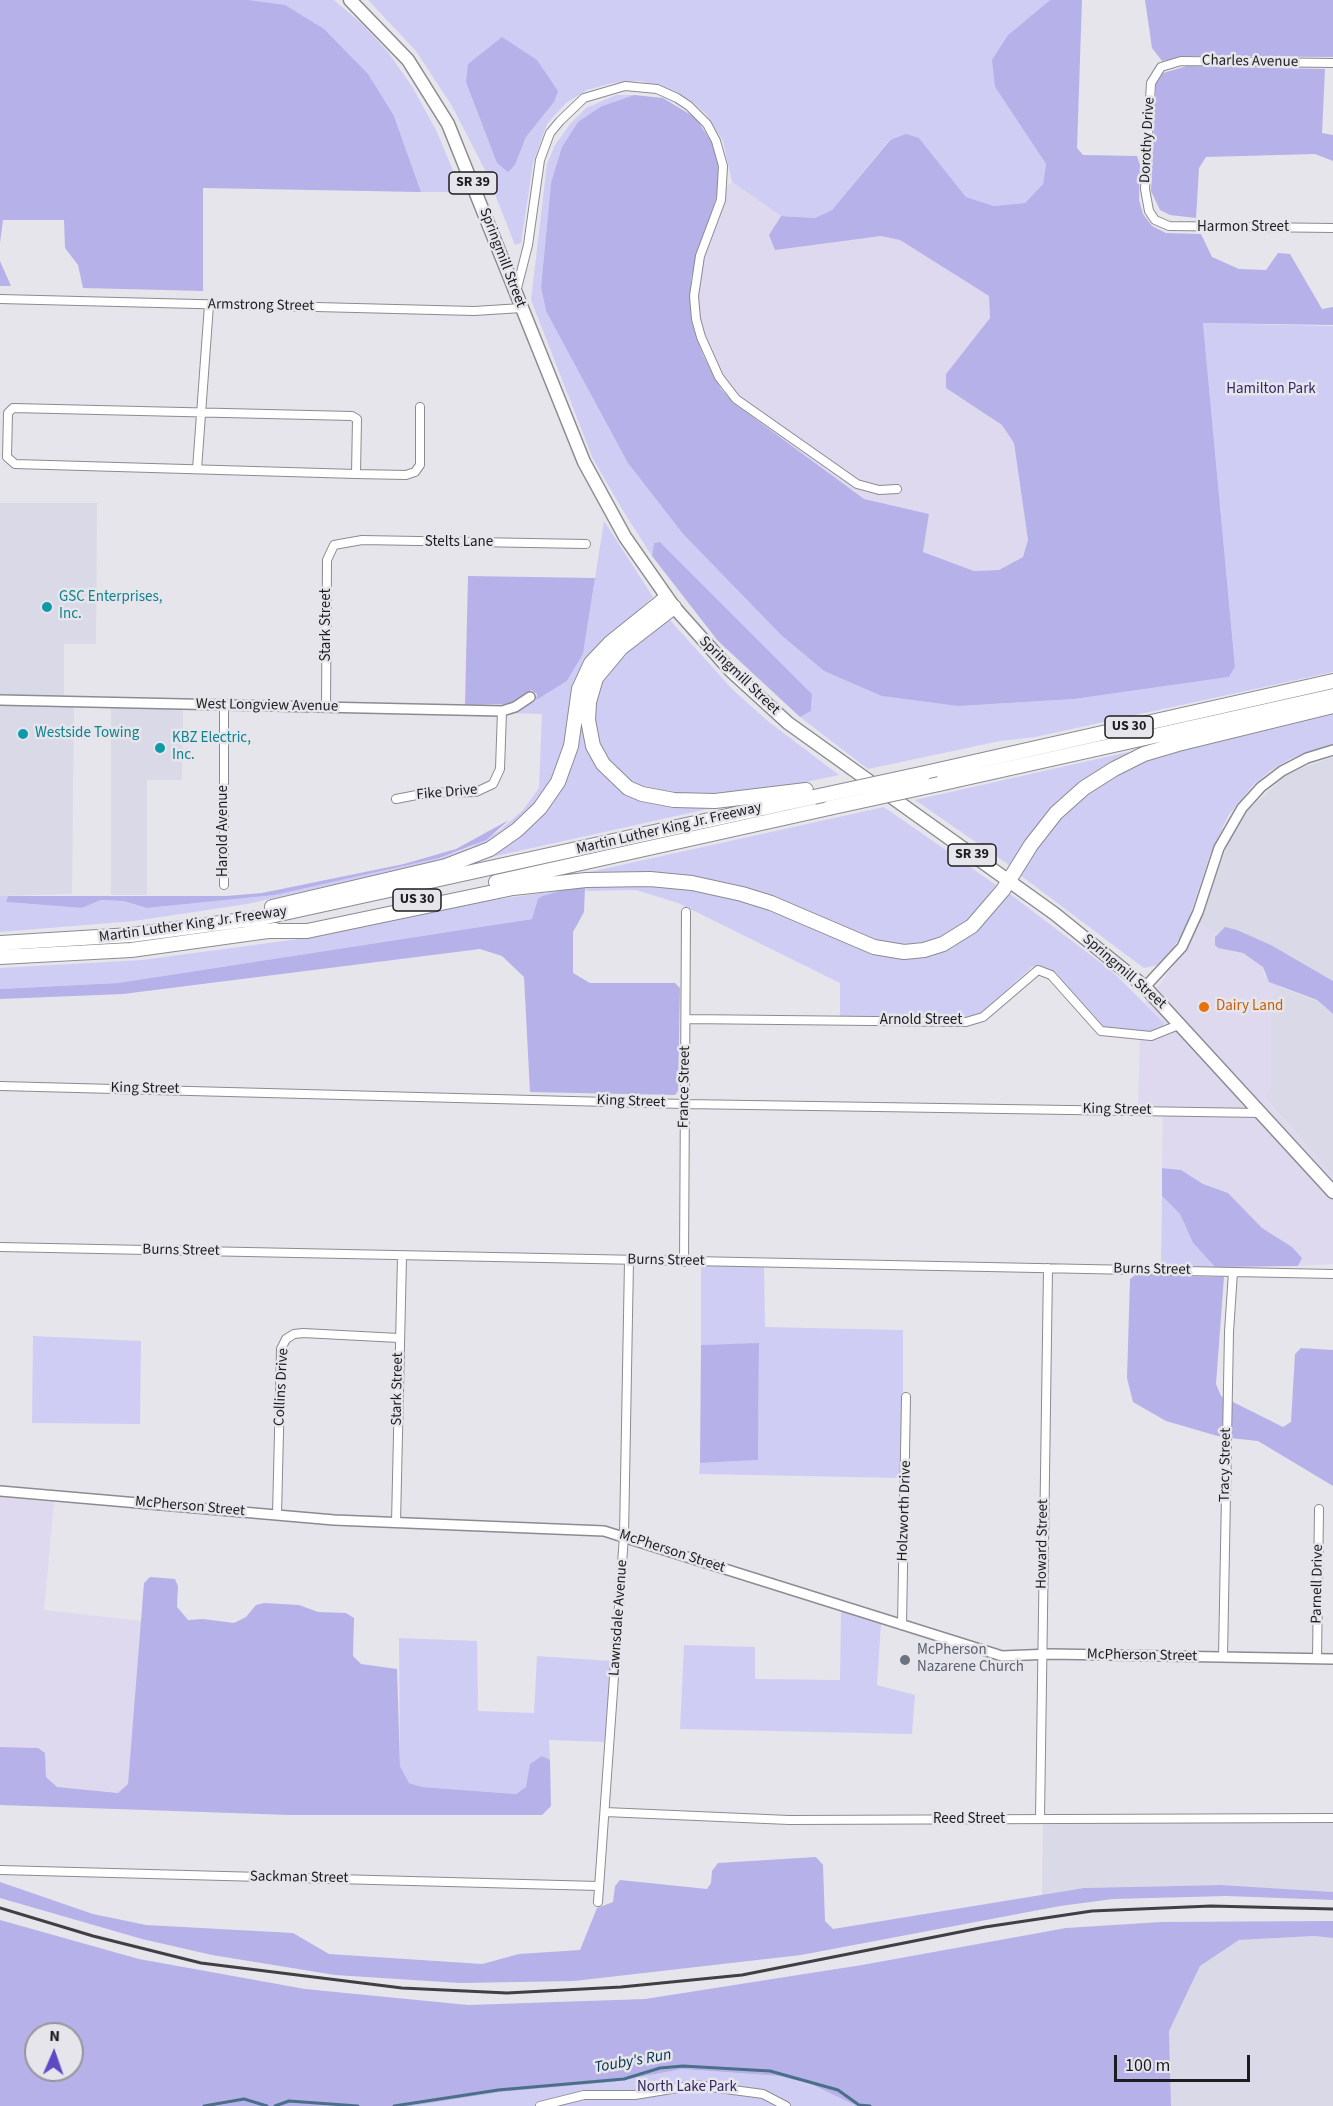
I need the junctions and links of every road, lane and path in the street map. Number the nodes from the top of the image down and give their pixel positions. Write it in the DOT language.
graph roads {
  1 [pos="350,0"];
  2 [pos="1333,63"];
  3 [pos="1167,64"];
  4 [pos="1155,220"];
  5 [pos="1333,228"];
  6 [pos="516,293"];
  7 [pos="0,299"];
  8 [pos="209,305"];
  9 [pos="522,308"];
  10 [pos="420,406"];
  11 [pos="202,413"];
  12 [pos="197,469"];
  13 [pos="356,474"];
  14 [pos="897,489"];
  15 [pos="586,544"];
  16 [pos="334,545"];
  17 [pos="670,603"];
  18 [pos="1333,681"];
  19 [pos="1333,696"];
  20 [pos="530,697"];
  21 [pos="0,700"];
  22 [pos="224,705"];
  23 [pos="1333,706"];
  24 [pos="326,707"];
  25 [pos="502,711"];
  26 [pos="1333,750"];
  27 [pos="810,794"];
  28 [pos="396,799"];
  29 [pos="1008,881"];
  30 [pos="224,885"];
  31 [pos="686,912"];
  32 [pos="267,931"];
  33 [pos="87,939"];
  34 [pos="0,943"];
  35 [pos="0,957"];
  36 [pos="1145,987"];
  37 [pos="686,1019"];
  38 [pos="1181,1024"];
  39 [pos="0,1086"];
  40 [pos="685,1104"];
  41 [pos="1262,1113"];
  42 [pos="1333,1192"];
  43 [pos="0,1247"];
  44 [pos="402,1256"];
  45 [pos="629,1261"];
  46 [pos="684,1262"];
  47 [pos="1048,1268"];
  48 [pos="1233,1272"];
  49 [pos="1333,1274"];
  50 [pos="399,1338"];
  51 [pos="906,1397"];
  52 [pos="0,1491"];
  53 [pos="1319,1509"];
  54 [pos="277,1515"];
  55 [pos="396,1523"];
  56 [pos="624,1536"];
  57 [pos="902,1625"];
  58 [pos="1042,1655"];
  59 [pos="1223,1657"];
  60 [pos="1317,1659"];
  61 [pos="1333,1659"];
  62 [pos="605,1812"];
  63 [pos="1333,1818"];
  64 [pos="1040,1819"];
  65 [pos="0,1870"];
  66 [pos="598,1886"];
  67 [pos="598,1902"];
  68 [pos="540,2106"];
  69 [pos="786,2106"];
  1 -- 6 [label="main road, Springmill Street / SR 39"];
  2 -- 3 [label="street, Charles Avenue"];
  3 -- 4 [label="street, Dorothy Drive"];
  4 -- 5 [label="street, Harmon Street"];
  6 -- 9 [label="main road, Springmill Street / SR 39"];
  6 -- 14 [label="street"];
  7 -- 8 [label="street, Armstrong Street"];
  8 -- 9 [label="street, Armstrong Street"];
  8 -- 11 [label="street"];
  9 -- 17 [label="main road, Springmill Street / SR 39"];
  10 -- 13 [label="street"];
  11 -- 12 [label="street"];
  11 -- 12 [label="street"];
  11 -- 13 [label="street"];
  12 -- 13 [label="street"];
  15 -- 16 [label="street, Stelts Lane"];
  16 -- 24 [label="street, Stark Street"];
  17 -- 27 [label="highway"];
  17 -- 29 [label="main road, Springmill Street / SR 39"];
  17 -- 33 [label="highway"];
  18 -- 27 [label="highway, Martin Luther King Jr. Freeway / US 30, bridge"];
  19 -- 32 [label="highway, Martin Luther King Jr. Freeway / US 30, bridge"];
  20 -- 25 [label="street, West Longview Avenue"];
  21 -- 22 [label="street, West Longview Avenue"];
  22 -- 24 [label="street, West Longview Avenue"];
  22 -- 30 [label="street, Harold Avenue"];
  23 -- 29 [label="highway"];
  24 -- 25 [label="street, West Longview Avenue"];
  25 -- 28 [label="street, Fike Drive"];
  26 -- 36 [label="street"];
  27 -- 33 [label="highway, Martin Luther King Jr. Freeway / US 30"];
  29 -- 32 [label="highway"];
  29 -- 36 [label="main road, Springmill Street / SR 39"];
  31 -- 37 [label="street, France Street"];
  32 -- 35 [label="highway, Martin Luther King Jr. Freeway / US 30"];
  33 -- 34 [label="highway, Martin Luther King Jr. Freeway / US 30"];
  36 -- 38 [label="main road, Springmill Street / SR 39"];
  37 -- 38 [label="street, Arnold Street"];
  37 -- 40 [label="street, France Street"];
  38 -- 41 [label="main road, Springmill Street / SR 39"];
  39 -- 40 [label="street, King Street"];
  40 -- 41 [label="street, King Street"];
  40 -- 46 [label="street, France Street"];
  41 -- 42 [label="main road, Springmill Street / SR 39"];
  43 -- 44 [label="street, Burns Street"];
  44 -- 45 [label="street, Burns Street"];
  44 -- 50 [label="street, Stark Street"];
  45 -- 46 [label="street, Burns Street"];
  45 -- 56 [label="street, Lawnsdale Avenue"];
  46 -- 47 [label="street, Burns Street"];
  47 -- 48 [label="street, Burns Street"];
  47 -- 58 [label="street, Howard Street"];
  48 -- 49 [label="street, Burns Street"];
  48 -- 59 [label="street, Tracy Street"];
  50 -- 54 [label="street, Collins Drive"];
  50 -- 55 [label="street, Stark Street"];
  51 -- 57 [label="street, Holzworth Drive"];
  52 -- 54 [label="street, McPherson Street"];
  53 -- 60 [label="street, Parnell Drive"];
  54 -- 55 [label="street, McPherson Street"];
  55 -- 56 [label="street, McPherson Street"];
  56 -- 57 [label="street, McPherson Street"];
  56 -- 62 [label="street, Lawnsdale Avenue"];
  57 -- 58 [label="street, McPherson Street"];
  58 -- 59 [label="street, McPherson Street"];
  58 -- 64 [label="street, Howard Street"];
  59 -- 60 [label="street, McPherson Street"];
  60 -- 61 [label="street, McPherson Street"];
  62 -- 64 [label="street, Reed Street"];
  62 -- 66 [label="street, Lawnsdale Avenue"];
  63 -- 64 [label="street, Reed Street"];
  65 -- 66 [label="street, Sackman Street"];
  66 -- 67 [label="street, Lawnsdale Avenue"];
  68 -- 69 [label="street"];
}
